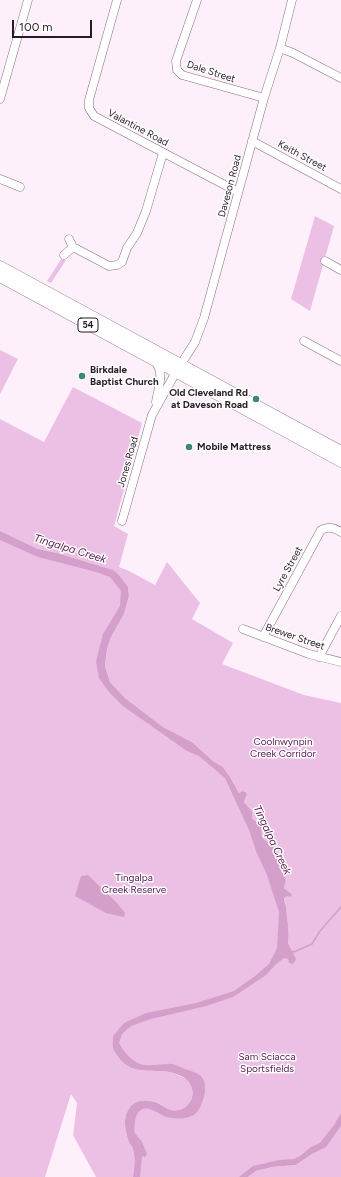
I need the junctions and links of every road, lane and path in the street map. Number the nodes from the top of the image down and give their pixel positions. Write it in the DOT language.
graph roads {
  1 [pos="28,0"];
  2 [pos="118,0"];
  3 [pos="197,0"];
  4 [pos="292,0"];
  5 [pos="280,48"];
  6 [pos="341,78"];
  7 [pos="264,98"];
  8 [pos="0,99"];
  9 [pos="252,141"];
  10 [pos="163,153"];
  11 [pos="0,179"];
  12 [pos="20,187"];
  13 [pos="341,188"];
  14 [pos="238,192"];
  15 [pos="64,255"];
  16 [pos="325,261"];
  17 [pos="0,266"];
  18 [pos="341,270"];
  19 [pos="0,277"];
  20 [pos="304,342"];
  21 [pos="153,360"];
  22 [pos="341,361"];
  23 [pos="179,369"];
  24 [pos="155,409"];
  25 [pos="341,451"];
  26 [pos="341,462"];
  27 [pos="122,521"];
  28 [pos="341,532"];
  29 [pos="341,616"];
  30 [pos="243,629"];
  31 [pos="263,637"];
  32 [pos="319,657"];
  33 [pos="341,662"];
  1 -- 8 [label="street"];
  2 -- 10 [label="street, Valantine Road"];
  3 -- 7 [label="street, Dale Street"];
  4 -- 5 [label="street, Daveson Road"];
  5 -- 6 [label="street"];
  5 -- 7 [label="street, Daveson Road"];
  7 -- 9 [label="street, Daveson Road"];
  9 -- 13 [label="street, Keith Street"];
  9 -- 14 [label="street, Daveson Road"];
  10 -- 14 [label="street, Valantine Road"];
  10 -- 15 [label="street"];
  11 -- 12 [label="street"];
  14 -- 23 [label="street, Daveson Road"];
  16 -- 18 [label="street"];
  17 -- 23 [label="main road, 54"];
  19 -- 21 [label="main road, 54"];
  20 -- 22 [label="street"];
  21 -- 23 [label="main road, 54"];
  21 -- 24 [label="street, Jones Road"];
  23 -- 24 [label="street, Jones Road"];
  23 -- 25 [label="main road, 54"];
  23 -- 26 [label="main road, 54"];
  24 -- 27 [label="street, Jones Road"];
  28 -- 31 [label="street, Lyre Street"];
  29 -- 32 [label="street"];
  30 -- 31 [label="street, Brewer Street"];
  31 -- 32 [label="street, Brewer Street"];
  32 -- 33 [label="street, Brewer Street"];
}
